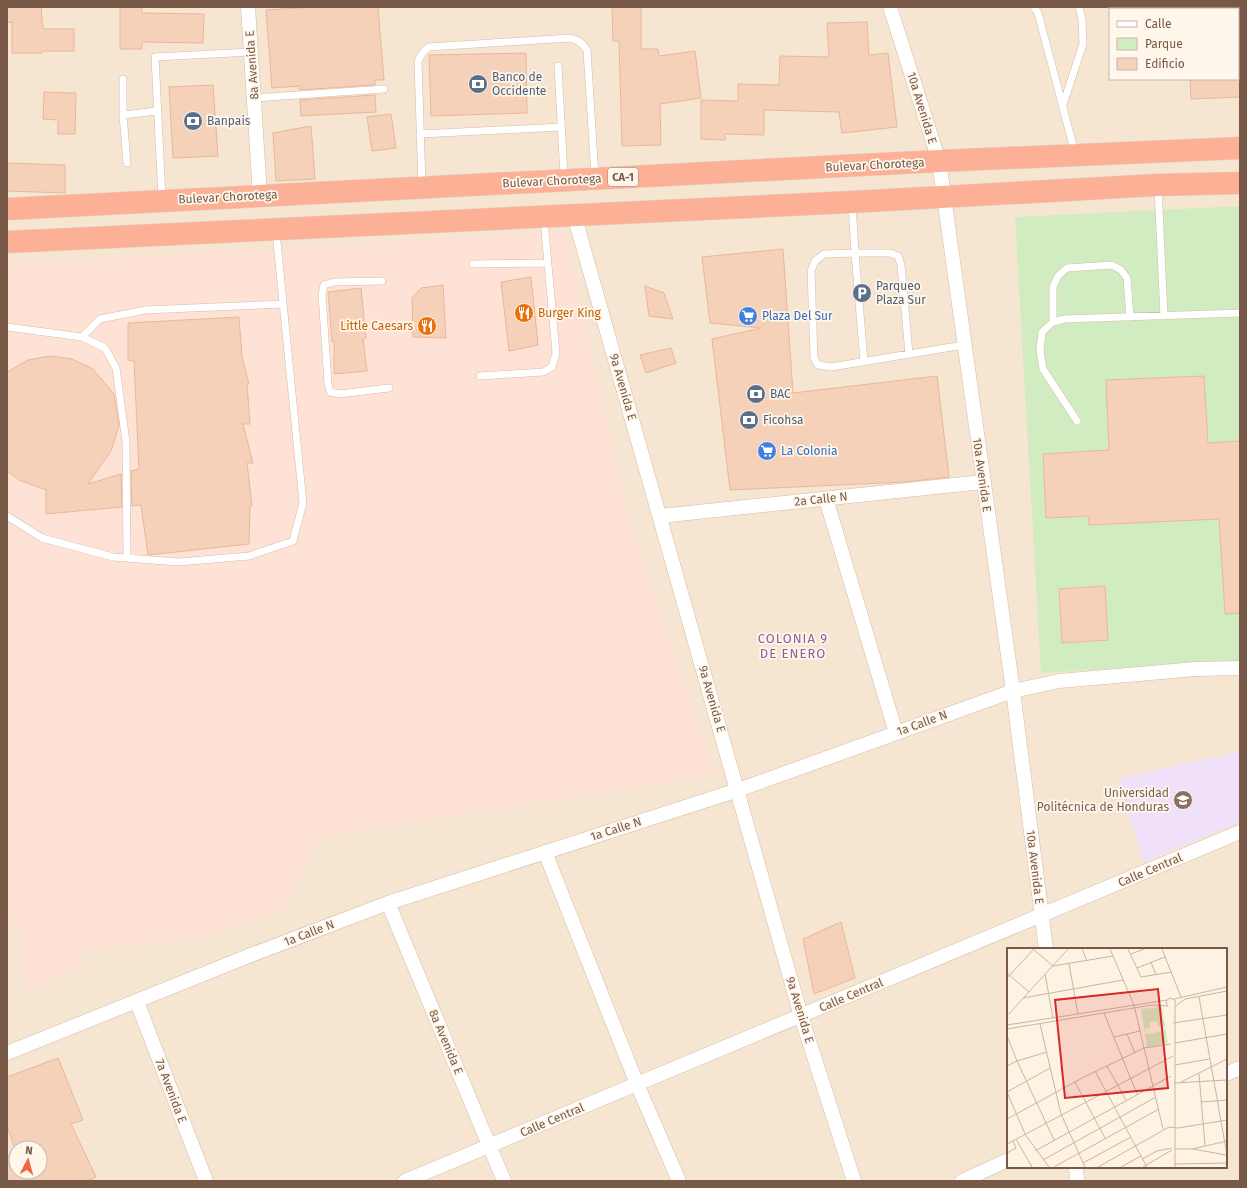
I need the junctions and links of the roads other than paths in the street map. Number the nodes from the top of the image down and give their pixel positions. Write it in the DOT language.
graph roads {
  1 [pos="248,7"];
  2 [pos="890,7"];
  3 [pos="1034,7"];
  4 [pos="1079,7"];
  5 [pos="251,52"];
  6 [pos="558,66"];
  7 [pos="123,80"];
  8 [pos="384,89"];
  9 [pos="254,98"];
  10 [pos="1062,106"];
  11 [pos="157,111"];
  12 [pos="123,115"];
  13 [pos="561,127"];
  14 [pos="420,134"];
  15 [pos="1240,148"];
  16 [pos="1076,156"];
  17 [pos="939,161"];
  18 [pos="127,163"];
  19 [pos="595,179"];
  20 [pos="564,182"];
  21 [pos="1240,183"];
  22 [pos="1157,185"];
  23 [pos="422,187"];
  24 [pos="260,196"];
  25 [pos="944,197"];
  26 [pos="162,201"];
  27 [pos="852,202"];
  28 [pos="7,209"];
  29 [pos="574,215"];
  30 [pos="544,216"];
  31 [pos="276,229"];
  32 [pos="7,242"];
  33 [pos="854,253"];
  34 [pos="548,263"];
  35 [pos="472,264"];
  36 [pos="382,281"];
  37 [pos="284,304"];
  38 [pos="1240,313"];
  39 [pos="1164,316"];
  40 [pos="1130,317"];
  41 [pos="1054,322"];
  42 [pos="7,327"];
  43 [pos="82,337"];
  44 [pos="964,345"];
  45 [pos="909,354"];
  46 [pos="864,362"];
  47 [pos="480,376"];
  48 [pos="389,388"];
  49 [pos="1077,421"];
  50 [pos="983,482"];
  51 [pos="826,499"];
  52 [pos="7,516"];
  53 [pos="660,516"];
  54 [pos="127,558"];
  55 [pos="1240,668"];
  56 [pos="1013,691"];
  57 [pos="896,733"];
  58 [pos="738,790"];
  59 [pos="1235,834"];
  60 [pos="545,852"];
  61 [pos="388,903"];
  62 [pos="1041,916"];
  63 [pos="1046,948"];
  64 [pos="137,1002"];
  65 [pos="801,1016"];
  66 [pos="7,1053"];
  67 [pos="1240,1068"];
  68 [pos="1227,1074"];
  69 [pos="637,1084"];
  70 [pos="490,1147"];
  71 [pos="1007,1160"];
  72 [pos="1076,1168"];
  73 [pos="206,1181"];
  74 [pos="405,1181"];
  75 [pos="504,1181"];
  76 [pos="679,1181"];
  77 [pos="854,1181"];
  78 [pos="962,1181"];
  79 [pos="1077,1181"];
  1 -- 5 [label="street, 8a Avenida E"];
  2 -- 17 [label="street, 10a Avenida E"];
  3 -- 10 [label="lane"];
  4 -- 10 [label="lane"];
  5 -- 9 [label="street, 8a Avenida E"];
  5 -- 11 [label="lane"];
  6 -- 13 [label="lane"];
  7 -- 12 [label="lane"];
  8 -- 9 [label="lane"];
  9 -- 24 [label="street, 8a Avenida E"];
  10 -- 16 [label="lane"];
  11 -- 12 [label="lane"];
  11 -- 26 [label="lane"];
  12 -- 18 [label="lane"];
  13 -- 14 [label="lane"];
  13 -- 20 [label="lane"];
  14 -- 19 [label="lane"];
  14 -- 23 [label="lane"];
  15 -- 16 [label="highway, Bulevar Chorotega / CA-1"];
  16 -- 17 [label="highway, Bulevar Chorotega / CA-1"];
  17 -- 19 [label="highway, Bulevar Chorotega / CA-1"];
  17 -- 25 [label="street, 10a Avenida E"];
  19 -- 20 [label="highway, Bulevar Chorotega / CA-1"];
  20 -- 23 [label="highway, Bulevar Chorotega / CA-1"];
  21 -- 22 [label="highway"];
  22 -- 25 [label="highway"];
  22 -- 39 [label="lane"];
  23 -- 24 [label="highway, Bulevar Chorotega / CA-1"];
  24 -- 26 [label="highway, Bulevar Chorotega / CA-1"];
  25 -- 27 [label="highway"];
  25 -- 44 [label="street, 10a Avenida E"];
  26 -- 28 [label="highway, Bulevar Chorotega / CA-1"];
  27 -- 29 [label="highway"];
  27 -- 33 [label="lane"];
  29 -- 30 [label="highway"];
  29 -- 53 [label="street, 9a Avenida E"];
  30 -- 31 [label="highway"];
  30 -- 34 [label="lane"];
  31 -- 32 [label="highway"];
  31 -- 37 [label="lane"];
  33 -- 45 [label="lane"];
  33 -- 46 [label="lane"];
  33 -- 46 [label="lane"];
  34 -- 35 [label="lane"];
  34 -- 47 [label="lane"];
  36 -- 48 [label="lane"];
  37 -- 43 [label="lane"];
  37 -- 54 [label="lane"];
  38 -- 39 [label="lane"];
  39 -- 40 [label="lane"];
  40 -- 41 [label="lane"];
  40 -- 41 [label="lane"];
  41 -- 49 [label="lane"];
  42 -- 43 [label="lane"];
  43 -- 54 [label="lane"];
  44 -- 45 [label="lane"];
  44 -- 50 [label="street, 10a Avenida E"];
  45 -- 46 [label="lane"];
  50 -- 51 [label="street, 2a Calle N"];
  50 -- 56 [label="street, 10a Avenida E"];
  51 -- 53 [label="street, 2a Calle N"];
  51 -- 57 [label="street"];
  52 -- 54 [label="lane"];
  53 -- 58 [label="street, 9a Avenida E"];
  55 -- 56 [label="street, 1a Calle N"];
  56 -- 57 [label="street, 1a Calle N"];
  56 -- 62 [label="street, 10a Avenida E"];
  57 -- 58 [label="street, 1a Calle N"];
  58 -- 60 [label="street, 1a Calle N"];
  58 -- 65 [label="street, 9a Avenida E"];
  59 -- 62 [label="street, Calle Central"];
  60 -- 61 [label="street, 1a Calle N"];
  60 -- 69 [label="street"];
  61 -- 64 [label="street, 1a Calle N"];
  61 -- 70 [label="street, 8a Avenida E"];
  62 -- 63 [label="street, 10a Avenida E"];
  62 -- 65 [label="street, Calle Central"];
  64 -- 66 [label="street, 1a Calle N"];
  64 -- 73 [label="street, 7a Avenida E"];
  65 -- 69 [label="street, Calle Central"];
  65 -- 77 [label="street, 9a Avenida E"];
  67 -- 68 [label="street"];
  69 -- 70 [label="street, Calle Central"];
  69 -- 76 [label="street"];
  70 -- 74 [label="street, Calle Central"];
  70 -- 75 [label="street, 8a Avenida E"];
  71 -- 78 [label="street"];
  72 -- 79 [label="street"];
}
